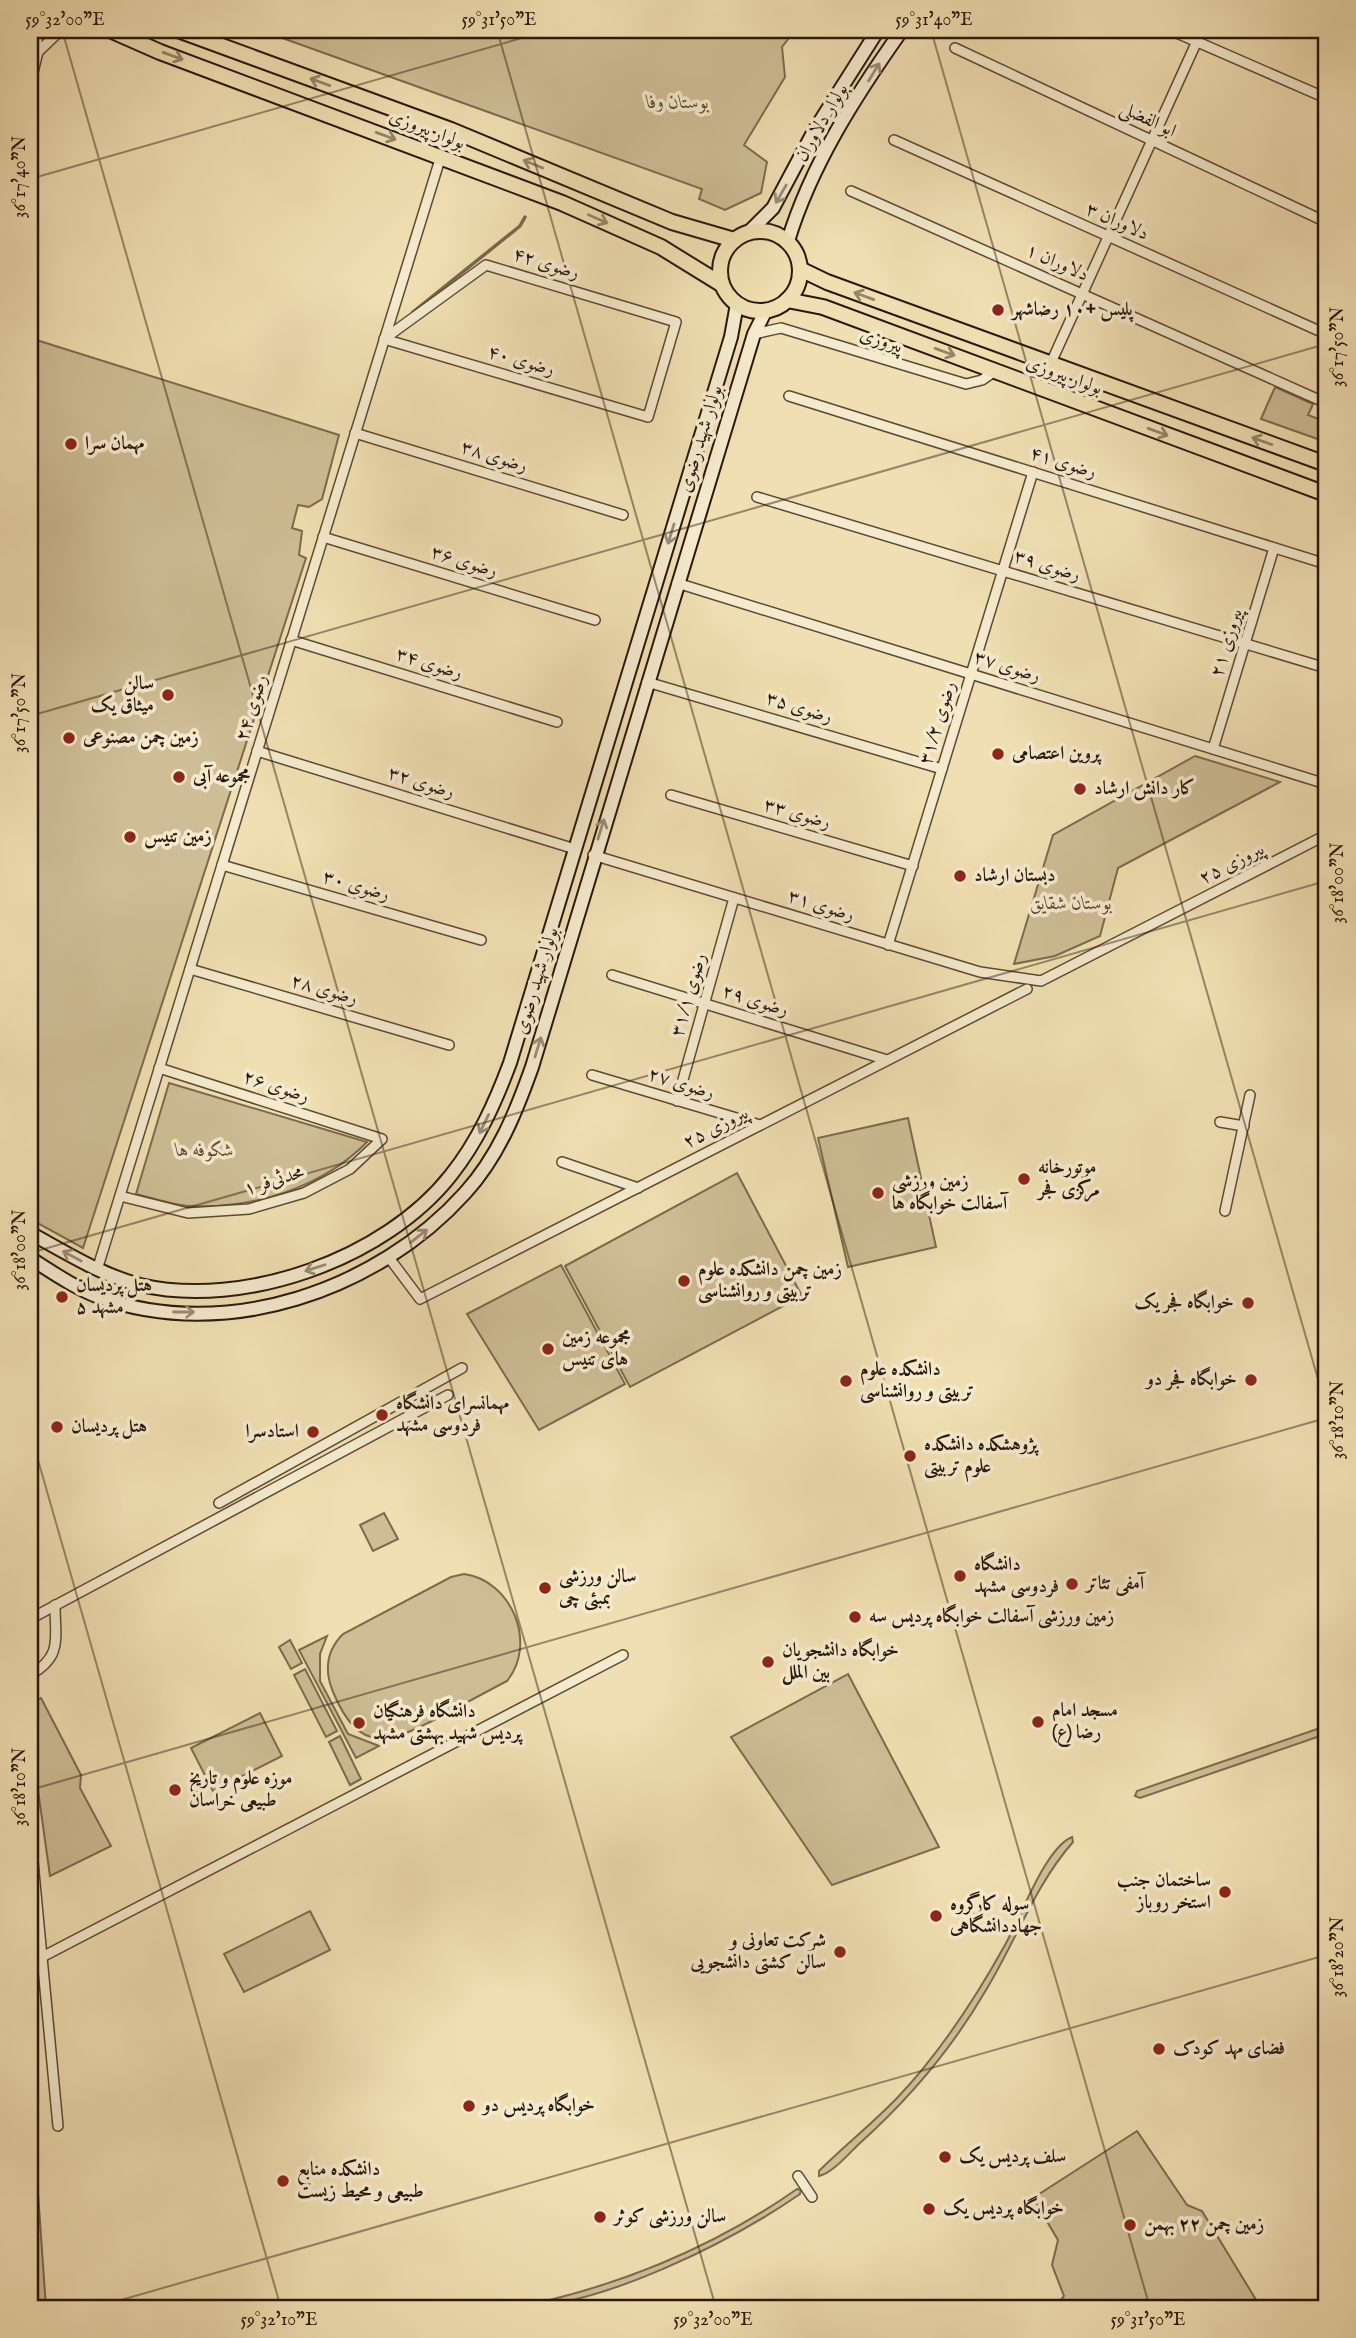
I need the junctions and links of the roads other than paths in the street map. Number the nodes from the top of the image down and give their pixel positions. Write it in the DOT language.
graph roads {
  1 [pos="36,30"];
  2 [pos="61,30"];
  3 [pos="110,30"];
  4 [pos="178,30"];
  5 [pos="878,30"];
  6 [pos="902,30"];
  7 [pos="1170,30"];
  8 [pos="1202,30"];
  9 [pos="1196,42"];
  10 [pos="955,48"];
  11 [pos="38,52"];
  12 [pos="30,84"];
  13 [pos="1326,99"];
  14 [pos="894,140"];
  15 [pos="1152,141"];
  16 [pos="441,156"];
  17 [pos="851,191"];
  18 [pos="1326,222"];
  19 [pos="750,231"];
  20 [pos="1108,237"];
  21 [pos="734,240"];
  22 [pos="788,241"];
  23 [pos="800,269"];
  24 [pos="722,284"];
  25 [pos="1083,294"];
  26 [pos="787,300"];
  27 [pos="737,304"];
  28 [pos="765,310"];
  29 [pos="754,334"];
  30 [pos="1326,334"];
  31 [pos="384,339"];
  32 [pos="1051,365"];
  33 [pos="995,371"];
  34 [pos="789,396"];
  35 [pos="1326,403"];
  36 [pos="648,417"];
  37 [pos="355,433"];
  38 [pos="1326,464"];
  39 [pos="1032,472"];
  40 [pos="1326,494"];
  41 [pos="757,497"];
  42 [pos="623,515"];
  43 [pos="323,537"];
  44 [pos="1274,548"];
  45 [pos="1326,564"];
  46 [pos="1003,571"];
  47 [pos="677,583"];
  48 [pos="594,620"];
  49 [pos="291,640"];
  50 [pos="1245,644"];
  51 [pos="1326,668"];
  52 [pos="971,674"];
  53 [pos="647,682"];
  54 [pos="557,722"];
  55 [pos="1213,749"];
  56 [pos="257,751"];
  57 [pos="942,769"];
  58 [pos="1326,784"];
  59 [pos="671,795"];
  60 [pos="1326,835"];
  61 [pos="575,849"];
  62 [pos="593,855"];
  63 [pos="222,865"];
  64 [pos="913,866"];
  65 [pos="734,898"];
  66 [pos="481,940"];
  67 [pos="888,945"];
  68 [pos="190,969"];
  69 [pos="612,975"];
  70 [pos="1041,981"];
  71 [pos="1027,989"];
  72 [pos="705,1004"];
  73 [pos="449,1045"];
  74 [pos="887,1060"];
  75 [pos="159,1068"];
  76 [pos="592,1075"];
  77 [pos="1250,1095"];
  78 [pos="677,1101"];
  79 [pos="1220,1122"];
  80 [pos="760,1125"];
  81 [pos="1244,1126"];
  82 [pos="382,1139"];
  83 [pos="562,1162"];
  84 [pos="638,1188"];
  85 [pos="120,1196"];
  86 [pos="1224,1211"];
  87 [pos="30,1233"];
  88 [pos="30,1258"];
  89 [pos="390,1259"];
  90 [pos="97,1270"];
  91 [pos="462,1368"];
  92 [pos="448,1395"];
  93 [pos="219,1503"];
  94 [pos="55,1605"];
  95 [pos="30,1619"];
  96 [pos="623,1655"];
  97 [pos="30,1675"];
  98 [pos="30,1830"];
  99 [pos="42,1957"];
  100 [pos="30,1958"];
  101 [pos="58,2126"];
  102 [pos="798,2176"];
  103 [pos="812,2197"];
  1 -- 11 [label="street"];
  2 -- 11 [label="street"];
  3 -- 16 [label="main road, بولوار پیروزی, one-way"];
  21 -- 4 [label="main road, بولوار پیروزی, one-way"];
  5 -- 19 [label="street, بولوار دلاوران, one-way"];
  22 -- 6 [label="street, بولوار دلاوران, one-way"];
  7 -- 9 [label="street"];
  8 -- 9 [label="street"];
  9 -- 13 [label="street"];
  9 -- 15 [label="street"];
  10 -- 15 [label="street, ابو الفضلی"];
  11 -- 12 [label="street"];
  14 -- 20 [label="street, دلاوران ۳"];
  15 -- 18 [label="street, ابو الفضلی"];
  15 -- 20 [label="street"];
  16 -- 24 [label="main road, بولوار پیروزی, one-way"];
  16 -- 31 [label="street, رضوی ۲۴"];
  17 -- 25 [label="street, دلاوران ۱"];
  19 -- 21 [label="main road"];
  19 -- 22 [label="main road"];
  20 -- 25 [label="street"];
  20 -- 30 [label="street, دلاوران ۳"];
  21 -- 24 [label="main road"];
  22 -- 23 [label="main road"];
  23 -- 26 [label="main road"];
  32 -- 23 [label="main road, بولوار پیروزی, one-way"];
  24 -- 27 [label="main road"];
  25 -- 32 [label="street"];
  25 -- 35 [label="street, دلاوران ۱"];
  26 -- 28 [label="main road"];
  26 -- 33 [label="main road, بولوار پیروزی, one-way"];
  27 -- 28 [label="main road"];
  27 -- 61 [label="street, بولوار شهید رضوی, one-way"];
  28 -- 29 [label="street, بولوار شهید رضوی"];
  29 -- 33 [label="street, پیروزی"];
  29 -- 47 [label="street, بولوار شهید رضوی"];
  31 -- 36 [label="street, رضوی ۴۰"];
  31 -- 36 [label="street, رضوی ۴۲"];
  31 -- 37 [label="street, رضوی ۲۴"];
  38 -- 32 [label="main road, بولوار پیروزی, one-way"];
  33 -- 40 [label="main road, بولوار پیروزی, one-way"];
  34 -- 39 [label="street, رضوی ۴۱"];
  37 -- 42 [label="street, رضوی ۳۸"];
  37 -- 43 [label="street, رضوی ۲۴"];
  39 -- 44 [label="street, رضوی ۴۱"];
  39 -- 46 [label="street, رضوی ۳۱/۲"];
  41 -- 46 [label="street, رضوی ۳۹"];
  43 -- 48 [label="street, رضوی ۳۶"];
  43 -- 49 [label="street, رضوی ۲۴"];
  44 -- 45 [label="street, رضوی ۴۱"];
  44 -- 50 [label="street, پیروزی ۲۱"];
  46 -- 50 [label="street, رضوی ۳۹"];
  46 -- 52 [label="street, رضوی ۳۱/۲"];
  47 -- 52 [label="street, رضوی ۳۷"];
  47 -- 53 [label="street, بولوار شهید رضوی"];
  49 -- 54 [label="street, رضوی ۳۴"];
  49 -- 56 [label="street, رضوی ۲۴"];
  50 -- 51 [label="street, رضوی ۳۹"];
  50 -- 55 [label="street, پیروزی ۲۱"];
  52 -- 55 [label="street, رضوی ۳۷"];
  52 -- 57 [label="street, رضوی ۳۱/۲"];
  53 -- 57 [label="street, رضوی ۳۵"];
  62 -- 53 [label="street, بولوار شهید رضوی, one-way"];
  55 -- 58 [label="street, رضوی ۳۷"];
  56 -- 61 [label="street, رضوی ۳۲"];
  56 -- 63 [label="street, رضوی ۲۴"];
  57 -- 64 [label="street, رضوی ۳۱/۲"];
  59 -- 64 [label="street, رضوی ۳۳"];
  60 -- 70 [label="street, پیروزی ۲۵"];
  61 -- 62 [label="street"];
  61 -- 90 [label="street, بولوار شهید رضوی, one-way"];
  62 -- 65 [label="street, رضوی ۳۱"];
  89 -- 62 [label="street, بولوار شهید رضوی, one-way"];
  63 -- 66 [label="street, رضوی ۳۰"];
  63 -- 68 [label="street, رضوی ۲۴"];
  64 -- 67 [label="street, رضوی ۳۱/۲"];
  65 -- 67 [label="street, رضوی ۳۱"];
  65 -- 72 [label="street, رضوی ۳۱/۱"];
  67 -- 70 [label="street, رضوی ۳۱"];
  68 -- 73 [label="street, رضوی ۲۸"];
  68 -- 75 [label="street, رضوی ۲۴"];
  69 -- 72 [label="street, رضوی ۲۹"];
  71 -- 74 [label="street, پیروزی ۲۵"];
  72 -- 74 [label="street, رضوی ۲۹"];
  72 -- 78 [label="street, رضوی ۳۱/۱"];
  74 -- 80 [label="street, پیروزی ۲۵"];
  75 -- 82 [label="street, رضوی ۲۶"];
  75 -- 85 [label="street, رضوی ۲۴"];
  76 -- 78 [label="street, رضوی ۲۷"];
  77 -- 81 [label="street"];
  78 -- 80 [label="street, رضوی ۲۷"];
  79 -- 81 [label="street"];
  80 -- 84 [label="street, پیروزی ۲۵"];
  81 -- 86 [label="street"];
  82 -- 85 [label="street, محدثی‌فر ۱"];
  83 -- 84 [label="street"];
  84 -- 89 [label="street, پیروزی ۲۵"];
  85 -- 90 [label="street, رضوی ۲۴"];
  90 -- 87 [label="street, بولوار شهید رضوی, one-way"];
  88 -- 89 [label="street, بولوار شهید رضوی, one-way"];
  91 -- 93 [label="street"];
  92 -- 94 [label="street"];
  94 -- 95 [label="street"];
  94 -- 97 [label="street"];
  96 -- 99 [label="street"];
  98 -- 99 [label="street"];
  99 -- 100 [label="street"];
  99 -- 101 [label="street"];
  102 -- 103 [label="street"];
}
